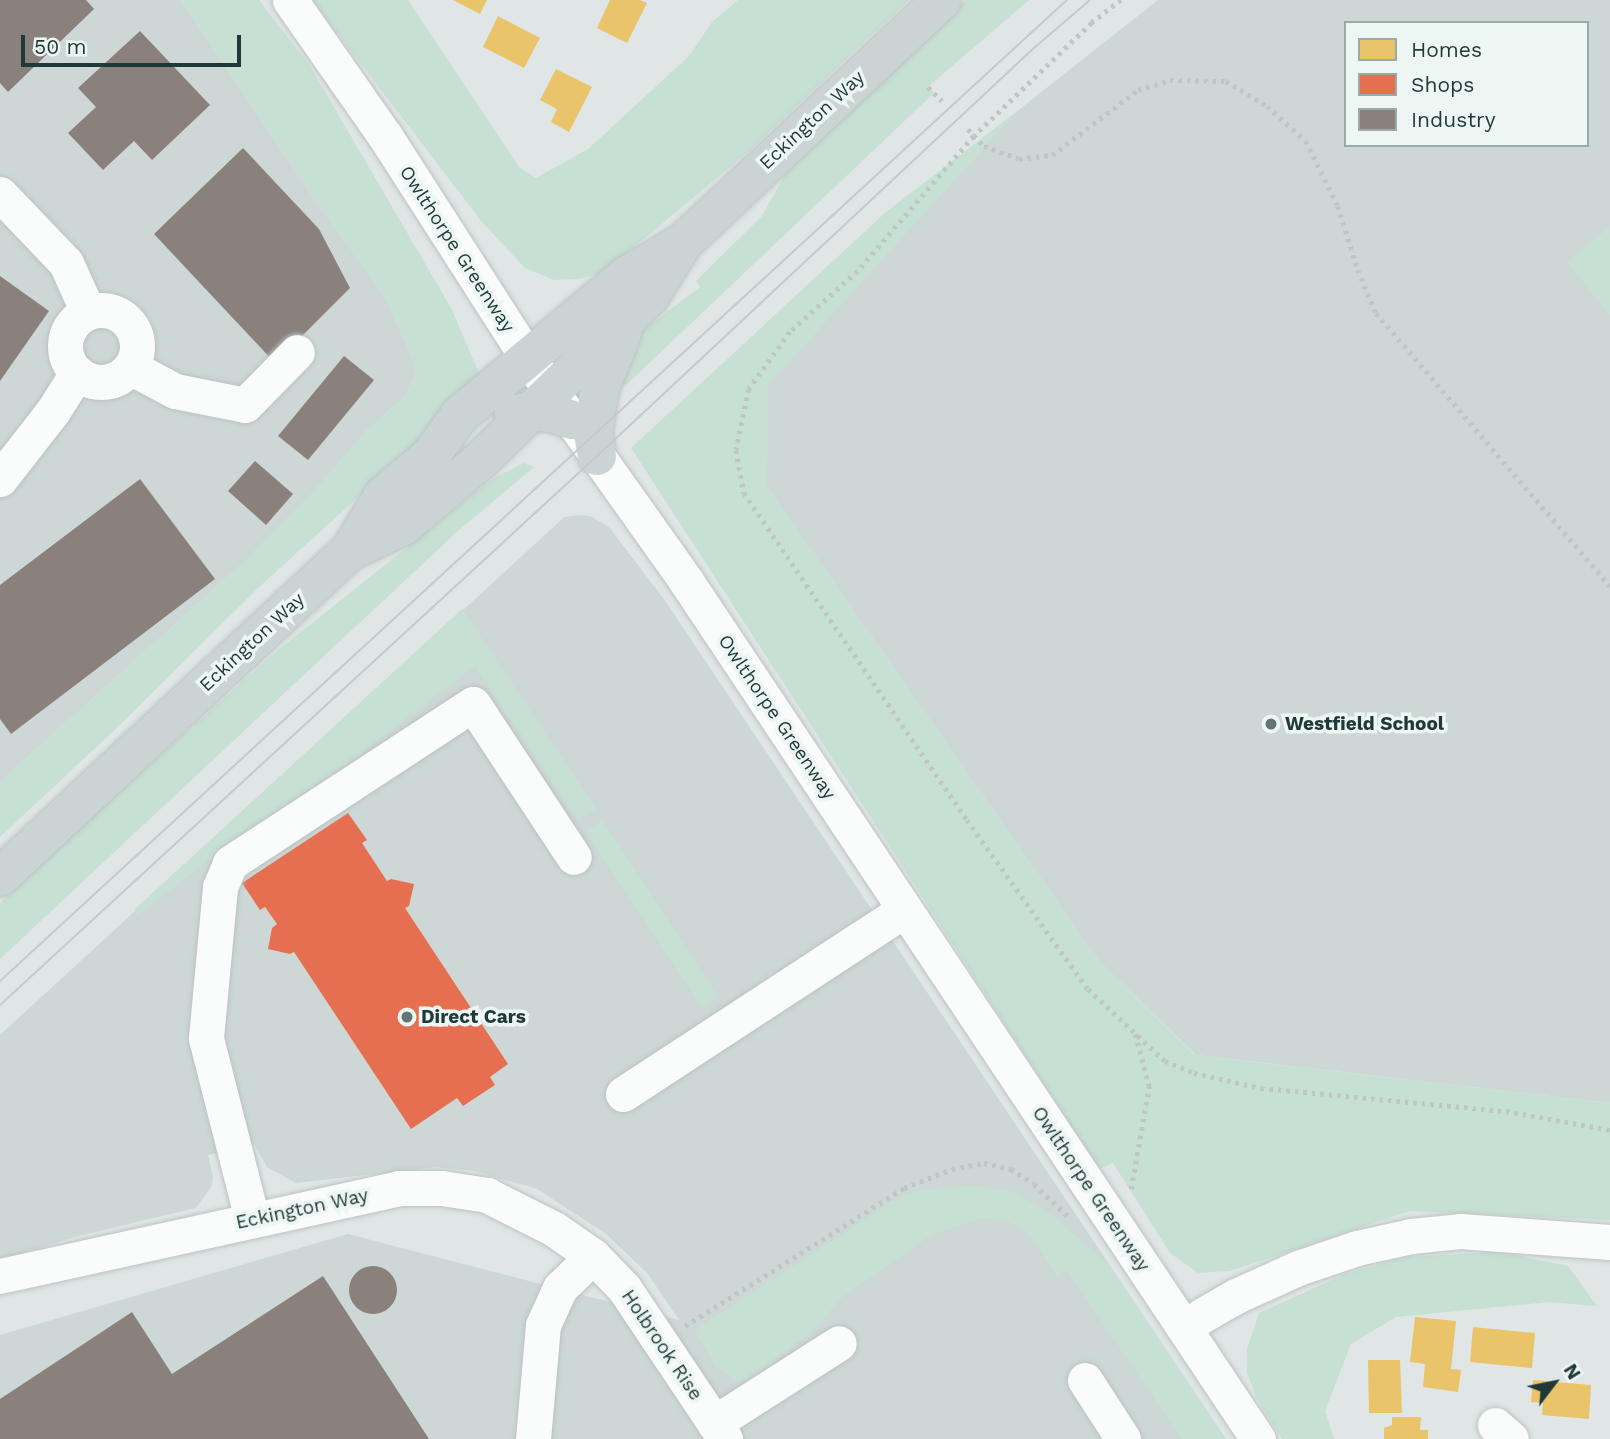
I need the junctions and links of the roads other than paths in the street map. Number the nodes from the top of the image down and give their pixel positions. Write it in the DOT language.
graph roads {
  1 [pos="290,0"];
  2 [pos="942,0"];
  3 [pos="0,194"];
  4 [pos="684,242"];
  5 [pos="88,312"];
  6 [pos="630,316"];
  7 [pos="297,352"];
  8 [pos="527,357"];
  9 [pos="130,367"];
  10 [pos="77,373"];
  11 [pos="552,408"];
  12 [pos="431,455"];
  13 [pos="597,456"];
  14 [pos="0,480"];
  15 [pos="350,551"];
  16 [pos="574,857"];
  17 [pos="0,877"];
  18 [pos="904,910"];
  19 [pos="623,1094"];
  20 [pos="253,1219"];
  21 [pos="1610,1242"];
  22 [pos="593,1256"];
  23 [pos="0,1276"];
  24 [pos="1184,1326"];
  25 [pos="839,1343"];
  26 [pos="1085,1380"];
  27 [pos="719,1431"];
  28 [pos="534,1439"];
  29 [pos="1123,1439"];
  30 [pos="1258,1439"];
  1 -- 8 [label="street, Owlthorpe Greenway"];
  2 -- 4 [label="main road, Eckington Way"];
  3 -- 5 [label="street"];
  4 -- 6 [label="main road, Eckington Way"];
  4 -- 8 [label="main road, Eckington Way"];
  5 -- 9 [label="street"];
  5 -- 10 [label="street"];
  6 -- 11 [label="main road, Eckington Way"];
  6 -- 13 [label="main road"];
  7 -- 9 [label="street"];
  8 -- 11 [label="street, Owlthorpe Greenway"];
  8 -- 12 [label="main road, Eckington Way"];
  9 -- 10 [label="street"];
  10 -- 14 [label="street"];
  11 -- 12 [label="main road"];
  11 -- 13 [label="street, Owlthorpe Greenway"];
  11 -- 15 [label="main road, Eckington Way"];
  12 -- 15 [label="main road, Eckington Way"];
  13 -- 18 [label="street, Owlthorpe Greenway"];
  15 -- 17 [label="main road, Eckington Way"];
  16 -- 20 [label="street"];
  18 -- 19 [label="street"];
  18 -- 24 [label="street, Owlthorpe Greenway"];
  20 -- 22 [label="street, Eckington Way"];
  20 -- 23 [label="street, Eckington Way"];
  21 -- 24 [label="street"];
  22 -- 27 [label="street, Holbrook Rise"];
  22 -- 28 [label="street"];
  24 -- 30 [label="street, Owlthorpe Greenway"];
  25 -- 27 [label="street"];
  26 -- 29 [label="street"];
}
